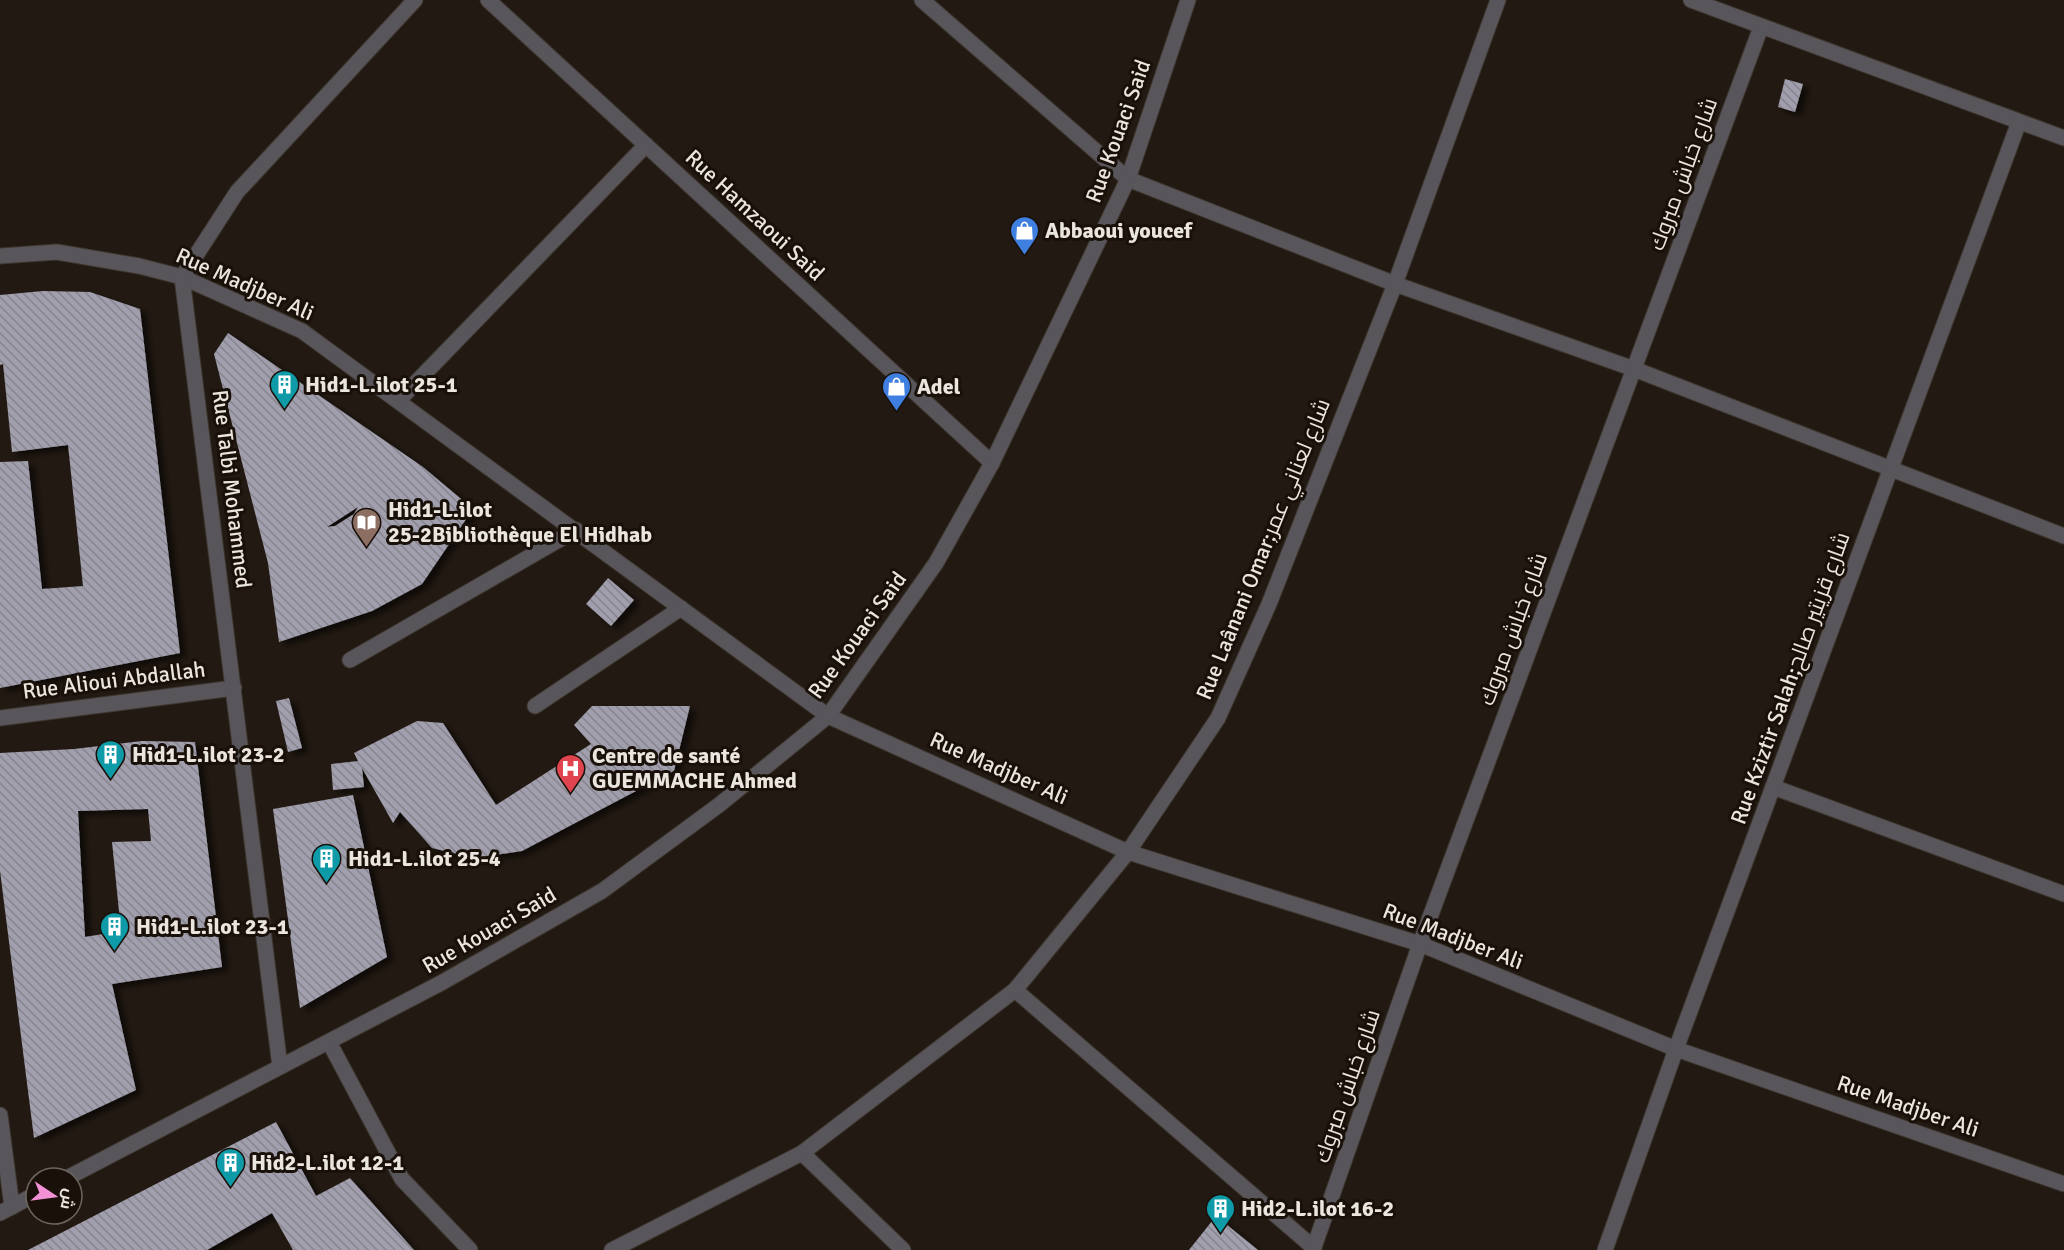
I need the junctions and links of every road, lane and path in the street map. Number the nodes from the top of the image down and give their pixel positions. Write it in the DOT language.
graph roads {
  1 [pos="415,0"];
  2 [pos="488,0"];
  3 [pos="922,0"];
  4 [pos="1188,0"];
  5 [pos="1498,0"];
  6 [pos="1691,0"];
  7 [pos="936,6"];
  8 [pos="1761,27"];
  9 [pos="2019,122"];
  10 [pos="2064,138"];
  11 [pos="646,145"];
  12 [pos="1128,179"];
  13 [pos="0,256"];
  14 [pos="182,277"];
  15 [pos="1395,284"];
  16 [pos="1634,369"];
  17 [pos="399,400"];
  18 [pos="992,463"];
  19 [pos="1892,469"];
  20 [pos="576,530"];
  21 [pos="2064,536"];
  22 [pos="681,608"];
  23 [pos="350,660"];
  24 [pos="234,688"];
  25 [pos="535,706"];
  26 [pos="828,716"];
  27 [pos="0,717"];
  28 [pos="1773,787"];
  29 [pos="1128,852"];
  30 [pos="2064,894"];
  31 [pos="1420,944"];
  32 [pos="1015,990"];
  33 [pos="329,1042"];
  34 [pos="1676,1048"];
  35 [pos="280,1067"];
  36 [pos="0,1115"];
  37 [pos="802,1153"];
  38 [pos="84,1170"];
  39 [pos="2064,1184"];
  40 [pos="24,1200"];
  41 [pos="6,1210"];
  42 [pos="1313,1249"];
  43 [pos="470,1250"];
  44 [pos="612,1250"];
  45 [pos="903,1250"];
  46 [pos="1605,1250"];
  1 -- 14 [label="street"];
  2 -- 11 [label="street, Rue Hamzaoui Said"];
  3 -- 7 [label="street"];
  4 -- 12 [label="street, Rue Kouaci Said"];
  5 -- 15 [label="street, Rue Laânani Omar;شارع لعناني عمر"];
  6 -- 8 [label="street"];
  7 -- 12 [label="street"];
  8 -- 9 [label="street"];
  8 -- 16 [label="street, شارع خباش مبروك"];
  9 -- 10 [label="street"];
  9 -- 19 [label="street, Rue Kziztir Salah;شارع قزيتير صالح"];
  11 -- 17 [label="street"];
  11 -- 18 [label="street, Rue Hamzaoui Said"];
  12 -- 15 [label="street"];
  12 -- 18 [label="street, Rue Kouaci Said"];
  13 -- 14 [label="street, Rue Madjber Ali"];
  14 -- 17 [label="street, Rue Madjber Ali"];
  14 -- 24 [label="street, Rue Talbi Mohammed"];
  15 -- 16 [label="street"];
  15 -- 29 [label="street, Rue Laânani Omar;شارع لعناني عمر"];
  16 -- 19 [label="street"];
  16 -- 31 [label="street, شارع خباش مبروك"];
  17 -- 20 [label="street, Rue Madjber Ali"];
  18 -- 26 [label="street, Rue Kouaci Said"];
  19 -- 21 [label="street"];
  19 -- 28 [label="street, Rue Kziztir Salah;شارع قزيتير صالح"];
  20 -- 22 [label="street, Rue Madjber Ali"];
  20 -- 23 [label="street"];
  22 -- 25 [label="street"];
  22 -- 26 [label="street, Rue Madjber Ali"];
  24 -- 27 [label="street, Rue Alioui Abdallah"];
  24 -- 35 [label="street, Rue Talbi Mohammed"];
  26 -- 29 [label="street, Rue Madjber Ali"];
  26 -- 33 [label="street, Rue Kouaci Said"];
  28 -- 30 [label="street"];
  28 -- 34 [label="street, Rue Kziztir Salah;شارع قزيتير صالح"];
  29 -- 31 [label="street, Rue Madjber Ali"];
  29 -- 32 [label="street, Rue Laânani Omar;شارع لعناني عمر"];
  31 -- 34 [label="street, Rue Madjber Ali"];
  31 -- 42 [label="street, شارع خباش مبروك"];
  32 -- 37 [label="street, Rue Laânani Omar;شارع لعناني عمر"];
  32 -- 42 [label="street"];
  33 -- 35 [label="street, Rue Kouaci Said"];
  33 -- 43 [label="street"];
  34 -- 39 [label="street, Rue Madjber Ali"];
  34 -- 46 [label="street, Rue Kziztir Salah;شارع قزيتير صالح"];
  35 -- 38 [label="street, Rue Kouaci Said"];
  36 -- 41 [label="street"];
  37 -- 44 [label="street, Rue Laânani Omar;شارع لعناني عمر"];
  37 -- 45 [label="street"];
  40 -- 41 [label="street"];
}
